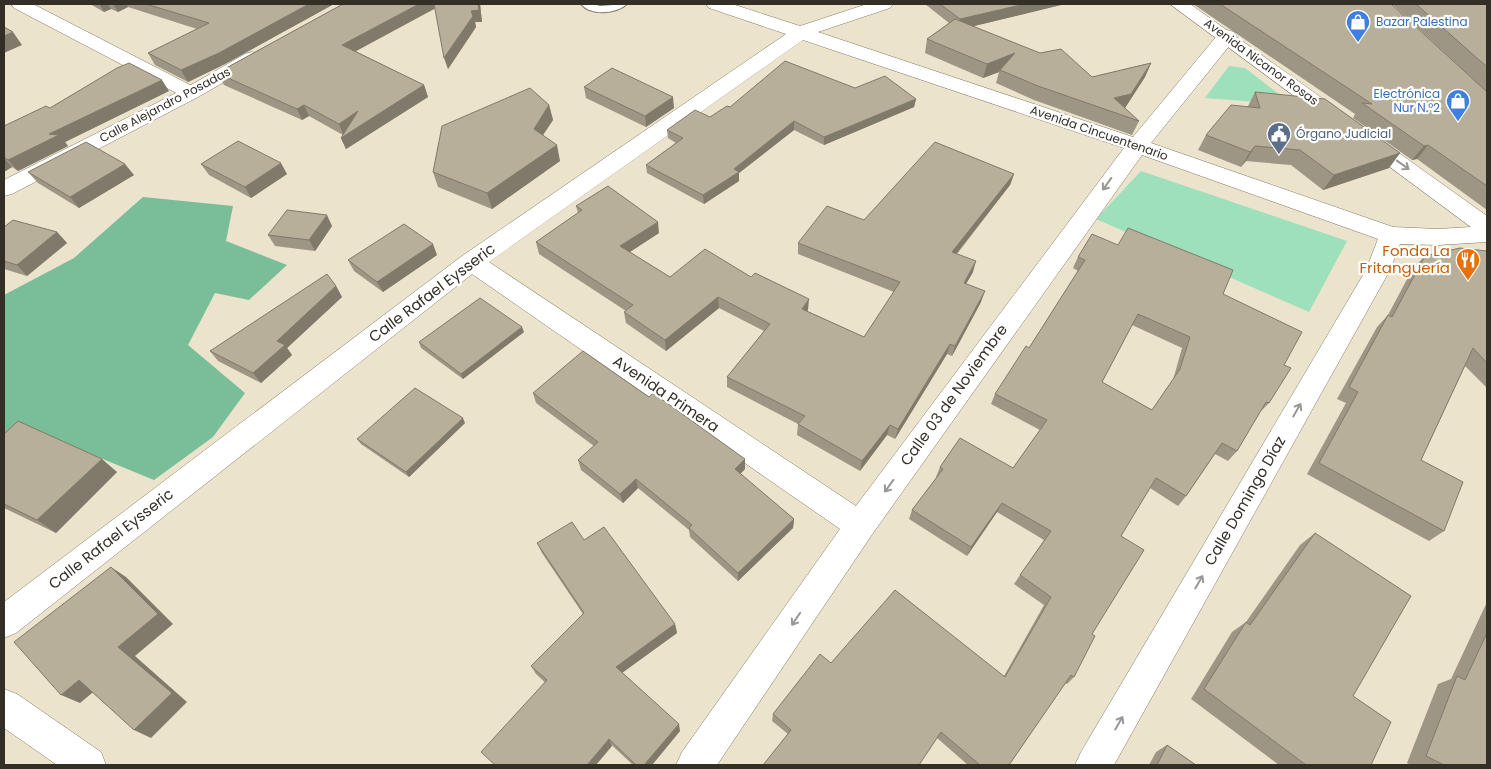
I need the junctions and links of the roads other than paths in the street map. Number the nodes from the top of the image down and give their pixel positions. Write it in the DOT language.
graph roads {
  1 [pos="20,4"];
  2 [pos="586,4"];
  3 [pos="622,4"];
  4 [pos="715,4"];
  5 [pos="884,4"];
  6 [pos="1179,4"];
  7 [pos="801,32"];
  8 [pos="1227,36"];
  9 [pos="266,51"];
  10 [pos="191,93"];
  11 [pos="1136,145"];
  12 [pos="4,189"];
  13 [pos="1487,227"];
  14 [pos="1487,234"];
  15 [pos="1391,235"];
  16 [pos="472,262"];
  17 [pos="860,526"];
  18 [pos="4,622"];
  19 [pos="4,707"];
  20 [pos="88,765"];
  21 [pos="695,765"];
  22 [pos="1094,765"];
  1 -- 10 [label="street"];
  2 -- 3 [label="lane"];
  4 -- 7 [label="street, Avenida Cincuentenario"];
  5 -- 7 [label="street, Calle Rafael Eysseric"];
  6 -- 8 [label="street, Avenida Nicanor Rosas"];
  7 -- 11 [label="street, Avenida Cincuentenario"];
  7 -- 16 [label="street, Calle Rafael Eysseric"];
  8 -- 11 [label="street, Calle 03 de Noviembre"];
  8 -- 13 [label="street, Avenida Nicanor Rosas, one-way"];
  9 -- 10 [label="street, Calle Alejandro Posadas"];
  10 -- 12 [label="street, Calle Alejandro Posadas"];
  11 -- 15 [label="street, Avenida Cincuentenario"];
  11 -- 17 [label="street, Calle 03 de Noviembre, one-way"];
  14 -- 15 [label="street, Avenida Cincuentenario"];
  22 -- 15 [label="street, Calle Domingo Díaz, one-way"];
  16 -- 17 [label="street, Avenida Primera"];
  16 -- 18 [label="street, Calle Rafael Eysseric"];
  17 -- 21 [label="street, Calle 03 de Noviembre, one-way"];
  19 -- 20 [label="street"];
}
